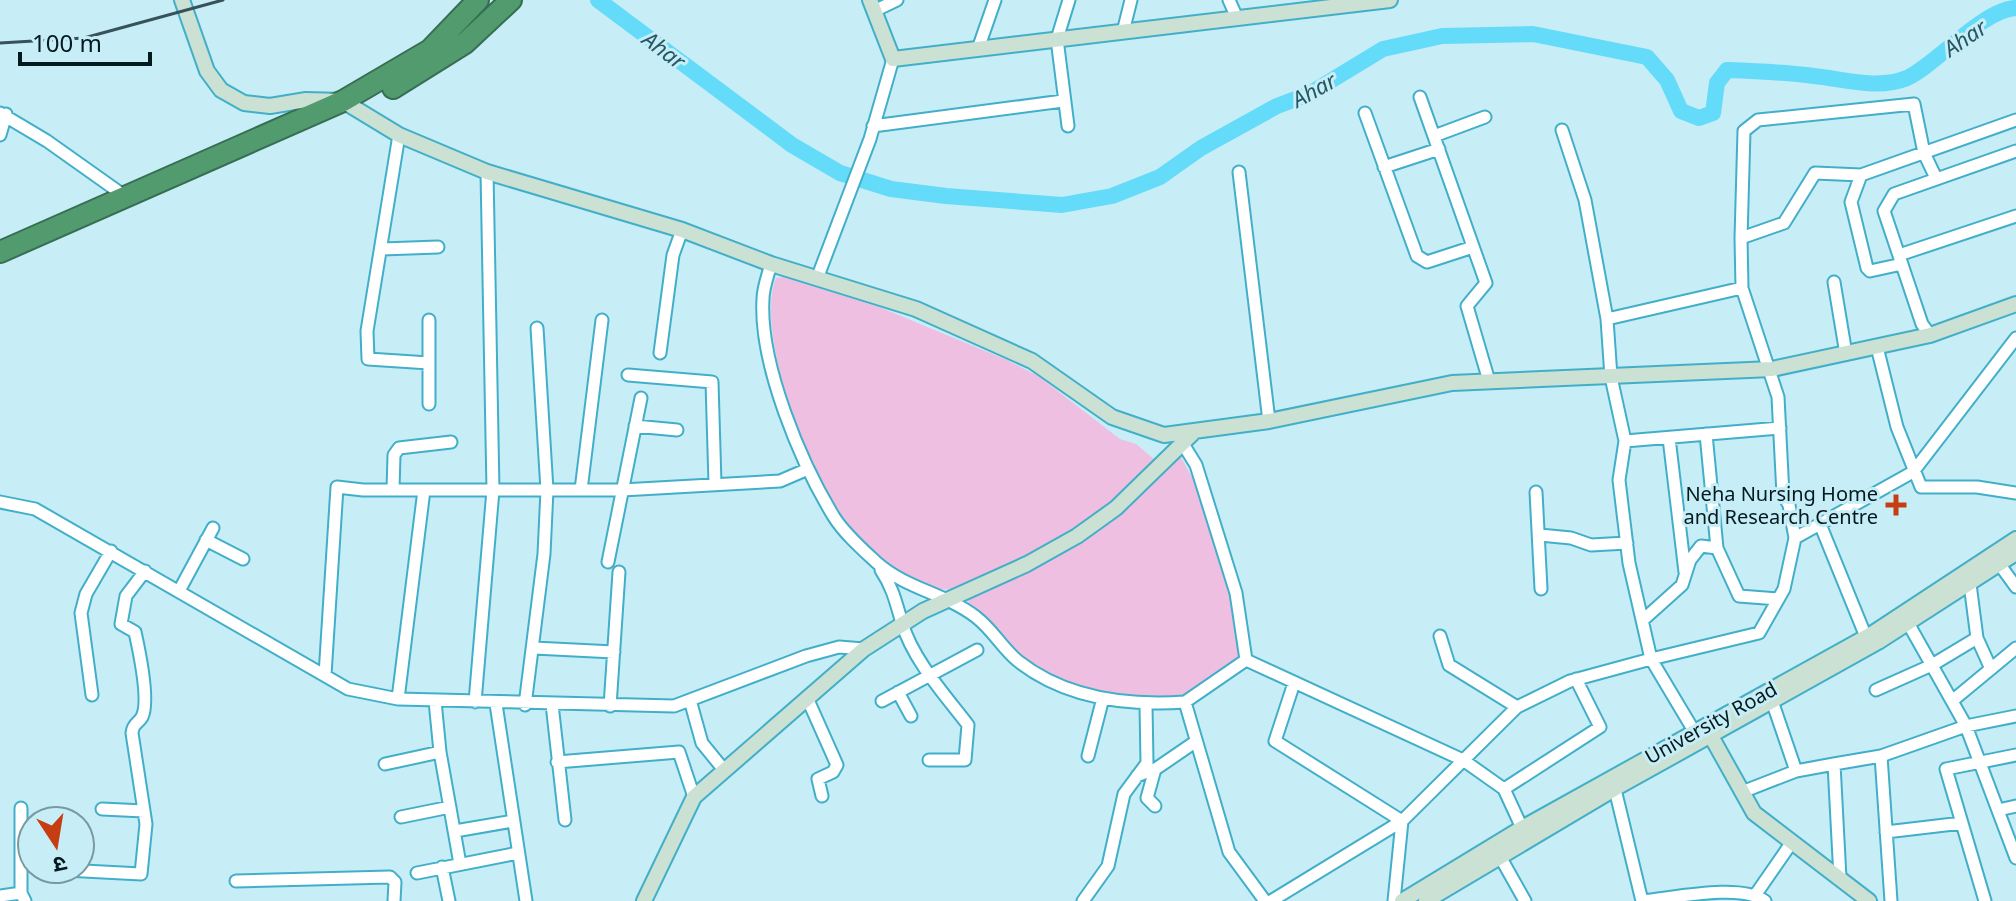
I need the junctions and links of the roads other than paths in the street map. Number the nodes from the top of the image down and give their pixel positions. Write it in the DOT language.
graph roads {
  1 [pos="182,0"];
  2 [pos="478,0"];
  3 [pos="511,0"];
  4 [pos="897,0"];
  5 [pos="995,0"];
  6 [pos="1069,0"];
  7 [pos="1131,0"];
  8 [pos="1229,0"];
  9 [pos="1390,0"];
  10 [pos="1361,2"];
  11 [pos="872,5"];
  12 [pos="1296,5"];
  13 [pos="1237,18"];
  14 [pos="1123,32"];
  15 [pos="1057,39"];
  16 [pos="978,49"];
  17 [pos="893,59"];
  18 [pos="1420,97"];
  19 [pos="1063,101"];
  20 [pos="350,105"];
  21 [pos="3,113"];
  22 [pos="1365,113"];
  23 [pos="1485,117"];
  24 [pos="2016,120"];
  25 [pos="873,126"];
  26 [pos="1068,126"];
  27 [pos="1562,130"];
  28 [pos="0,135"];
  29 [pos="399,135"];
  30 [pos="1434,136"];
  31 [pos="1439,149"];
  32 [pos="2016,151"];
  33 [pos="1924,153"];
  34 [pos="1384,167"];
  35 [pos="487,172"];
  36 [pos="1239,172"];
  37 [pos="1861,175"];
  38 [pos="1936,178"];
  39 [pos="126,197"];
  40 [pos="2016,216"];
  41 [pos="682,230"];
  42 [pos="1741,238"];
  43 [pos="438,247"];
  44 [pos="1473,247"];
  45 [pos="382,249"];
  46 [pos="0,252"];
  47 [pos="1900,260"];
  48 [pos="771,264"];
  49 [pos="818,276"];
  50 [pos="1834,282"];
  51 [pos="1742,288"];
  52 [pos="2016,304"];
  53 [pos="1607,319"];
  54 [pos="429,320"];
  55 [pos="602,320"];
  56 [pos="537,328"];
  57 [pos="1930,335"];
  58 [pos="2016,338"];
  59 [pos="1877,347"];
  60 [pos="660,353"];
  61 [pos="1846,354"];
  62 [pos="429,363"];
  63 [pos="1772,369"];
  64 [pos="628,375"];
  65 [pos="1611,377"];
  66 [pos="1489,381"];
  67 [pos="641,398"];
  68 [pos="429,404"];
  69 [pos="1269,421"];
  70 [pos="635,426"];
  71 [pos="1780,428"];
  72 [pos="677,430"];
  73 [pos="1706,434"];
  74 [pos="1669,438"];
  75 [pos="1187,439"];
  76 [pos="1625,441"];
  77 [pos="451,442"];
  78 [pos="808,469"];
  79 [pos="1913,472"];
  80 [pos="715,484"];
  81 [pos="393,490"];
  82 [pos="424,490"];
  83 [pos="493,490"];
  84 [pos="547,490"];
  85 [pos="581,490"];
  86 [pos="622,490"];
  87 [pos="1536,492"];
  88 [pos="2016,493"];
  89 [pos="0,502"];
  90 [pos="1820,524"];
  91 [pos="213,528"];
  92 [pos="1540,535"];
  93 [pos="1795,538"];
  94 [pos="2016,539"];
  95 [pos="206,540"];
  96 [pos="1627,543"];
  97 [pos="1717,548"];
  98 [pos="111,551"];
  99 [pos="2016,553"];
  100 [pos="243,559"];
  101 [pos="608,562"];
  102 [pos="877,563"];
  103 [pos="2000,565"];
  104 [pos="145,571"];
  105 [pos="619,572"];
  106 [pos="1685,572"];
  107 [pos="1970,584"];
  108 [pos="2016,587"];
  109 [pos="1541,589"];
  110 [pos="179,591"];
  111 [pos="1778,599"];
  112 [pos="950,600"];
  113 [pos="1643,620"];
  114 [pos="902,623"];
  115 [pos="1908,623"];
  116 [pos="1440,636"];
  117 [pos="1866,637"];
  118 [pos="1977,638"];
  119 [pos="534,648"];
  120 [pos="2016,648"];
  121 [pos="864,649"];
  122 [pos="977,650"];
  123 [pos="614,652"];
  124 [pos="1651,659"];
  125 [pos="1246,660"];
  126 [pos="1932,665"];
  127 [pos="1991,669"];
  128 [pos="325,675"];
  129 [pos="931,676"];
  130 [pos="1576,679"];
  131 [pos="1294,683"];
  132 [pos="1876,690"];
  133 [pos="898,692"];
  134 [pos="92,695"];
  135 [pos="1103,698"];
  136 [pos="398,699"];
  137 [pos="690,700"];
  138 [pos="808,700"];
  139 [pos="435,701"];
  140 [pos="882,701"];
  141 [pos="1772,701"];
  142 [pos="1952,701"];
  143 [pos="475,702"];
  144 [pos="1185,702"];
  145 [pos="496,704"];
  146 [pos="552,704"];
  147 [pos="525,705"];
  148 [pos="1146,705"];
  149 [pos="610,706"];
  150 [pos="1517,707"];
  151 [pos="911,716"];
  152 [pos="2016,716"];
  153 [pos="1966,726"];
  154 [pos="1703,731"];
  155 [pos="1195,742"];
  156 [pos="440,752"];
  157 [pos="2016,755"];
  158 [pos="1088,756"];
  159 [pos="1881,756"];
  160 [pos="929,760"];
  161 [pos="1463,760"];
  162 [pos="1980,761"];
  163 [pos="557,762"];
  164 [pos="385,764"];
  165 [pos="1834,764"];
  166 [pos="1155,769"];
  167 [pos="724,770"];
  168 [pos="1796,771"];
  169 [pos="1137,776"];
  170 [pos="1614,783"];
  171 [pos="1504,789"];
  172 [pos="1742,792"];
  173 [pos="822,796"];
  174 [pos="694,797"];
  175 [pos="1155,806"];
  176 [pos="2016,806"];
  177 [pos="450,807"];
  178 [pos="102,809"];
  179 [pos="1998,810"];
  180 [pos="144,811"];
  181 [pos="401,817"];
  182 [pos="565,820"];
  183 [pos="513,821"];
  184 [pos="1402,821"];
  185 [pos="1962,823"];
  186 [pos="1522,828"];
  187 [pos="455,831"];
  188 [pos="1886,832"];
  189 [pos="1792,842"];
  190 [pos="1497,850"];
  191 [pos="518,853"];
  192 [pos="2016,858"];
  193 [pos="460,864"];
  194 [pos="442,867"];
  195 [pos="96,872"];
  196 [pos="417,873"];
  197 [pos="1840,878"];
  198 [pos="236,881"];
  199 [pos="0,896"];
  200 [pos="23,897"];
  201 [pos="1760,898"];
  202 [pos="394,901"];
  203 [pos="449,901"];
  204 [pos="526,901"];
  205 [pos="644,901"];
  206 [pos="1083,901"];
  207 [pos="1268,901"];
  208 [pos="1394,901"];
  209 [pos="1402,901"];
  210 [pos="1426,901"];
  211 [pos="1525,901"];
  212 [pos="1642,901"];
  213 [pos="1869,901"];
  214 [pos="1891,901"];
  215 [pos="1985,901"];
  1 -- 20 [label="street"];
  2 -- 20 [label="highway"];
  3 -- 20 [label="highway"];
  4 -- 11 [label="street"];
  5 -- 16 [label="street"];
  6 -- 15 [label="street"];
  7 -- 14 [label="street"];
  8 -- 13 [label="street"];
  9 -- 10 [label="street"];
  10 -- 12 [label="street"];
  11 -- 17 [label="street"];
  12 -- 13 [label="street"];
  13 -- 14 [label="street"];
  14 -- 15 [label="street"];
  15 -- 16 [label="street"];
  15 -- 19 [label="street"];
  16 -- 17 [label="street"];
  17 -- 25 [label="street"];
  18 -- 30 [label="street"];
  19 -- 25 [label="street"];
  19 -- 26 [label="street"];
  20 -- 29 [label="street"];
  20 -- 39 [label="highway"];
  21 -- 28 [label="street"];
  21 -- 39 [label="street"];
  22 -- 34 [label="street"];
  23 -- 30 [label="street"];
  24 -- 33 [label="street"];
  25 -- 49 [label="street"];
  27 -- 53 [label="street"];
  29 -- 35 [label="street"];
  29 -- 45 [label="street"];
  30 -- 31 [label="street"];
  31 -- 34 [label="street"];
  31 -- 44 [label="street"];
  32 -- 38 [label="street"];
  33 -- 37 [label="street"];
  33 -- 38 [label="street"];
  33 -- 42 [label="street"];
  34 -- 44 [label="street"];
  35 -- 41 [label="street"];
  35 -- 83 [label="street"];
  36 -- 69 [label="street"];
  37 -- 42 [label="street"];
  37 -- 47 [label="street"];
  38 -- 47 [label="street"];
  39 -- 46 [label="highway"];
  40 -- 47 [label="street"];
  41 -- 48 [label="street"];
  41 -- 60 [label="street"];
  42 -- 51 [label="street"];
  43 -- 45 [label="street"];
  44 -- 66 [label="street"];
  45 -- 62 [label="street"];
  47 -- 57 [label="street"];
  48 -- 49 [label="street"];
  48 -- 78 [label="street"];
  49 -- 75 [label="street"];
  50 -- 61 [label="street"];
  51 -- 53 [label="street"];
  51 -- 63 [label="street"];
  52 -- 57 [label="street"];
  53 -- 65 [label="street"];
  54 -- 62 [label="street"];
  55 -- 85 [label="street"];
  56 -- 84 [label="street"];
  57 -- 59 [label="street"];
  58 -- 79 [label="street"];
  59 -- 61 [label="street"];
  59 -- 79 [label="street"];
  61 -- 63 [label="street"];
  62 -- 68 [label="street"];
  63 -- 65 [label="street"];
  63 -- 71 [label="street"];
  64 -- 80 [label="street"];
  65 -- 66 [label="street"];
  65 -- 76 [label="street"];
  66 -- 69 [label="street"];
  67 -- 70 [label="street"];
  69 -- 75 [label="street"];
  70 -- 72 [label="street"];
  70 -- 86 [label="street"];
  71 -- 73 [label="street"];
  71 -- 93 [label="street"];
  73 -- 74 [label="street"];
  73 -- 97 [label="street"];
  74 -- 76 [label="street"];
  74 -- 106 [label="street"];
  75 -- 112 [label="street"];
  75 -- 125 [label="street"];
  76 -- 96 [label="street"];
  77 -- 81 [label="street"];
  78 -- 80 [label="street"];
  78 -- 102 [label="street"];
  79 -- 88 [label="street"];
  79 -- 90 [label="street"];
  80 -- 86 [label="street"];
  81 -- 82 [label="street"];
  81 -- 128 [label="street"];
  82 -- 83 [label="street"];
  82 -- 136 [label="street"];
  83 -- 84 [label="street"];
  83 -- 143 [label="street"];
  84 -- 85 [label="street"];
  84 -- 119 [label="street"];
  85 -- 86 [label="street"];
  86 -- 101 [label="street"];
  87 -- 92 [label="street"];
  89 -- 98 [label="street"];
  90 -- 93 [label="street"];
  90 -- 117 [label="street"];
  91 -- 95 [label="street"];
  92 -- 96 [label="street"];
  92 -- 109 [label="street"];
  93 -- 111 [label="street"];
  94 -- 117 [label="street, University Road"];
  95 -- 100 [label="street"];
  95 -- 110 [label="street"];
  96 -- 113 [label="street"];
  97 -- 106 [label="street"];
  97 -- 111 [label="street"];
  98 -- 104 [label="street"];
  98 -- 134 [label="street"];
  99 -- 103 [label="street, University Road"];
  102 -- 112 [label="street"];
  102 -- 114 [label="street"];
  103 -- 107 [label="street, University Road"];
  103 -- 108 [label="street"];
  104 -- 110 [label="street"];
  104 -- 180 [label="street"];
  105 -- 123 [label="street"];
  106 -- 113 [label="street"];
  107 -- 115 [label="street, University Road"];
  107 -- 118 [label="street"];
  110 -- 128 [label="street"];
  111 -- 124 [label="street"];
  112 -- 114 [label="street"];
  112 -- 135 [label="street"];
  113 -- 124 [label="street"];
  114 -- 121 [label="street"];
  114 -- 129 [label="street"];
  115 -- 126 [label="street"];
  115 -- 141 [label="street, University Road"];
  116 -- 150 [label="street"];
  117 -- 154 [label="street, University Road"];
  118 -- 126 [label="street"];
  118 -- 127 [label="street"];
  119 -- 123 [label="street"];
  119 -- 147 [label="street"];
  120 -- 127 [label="street"];
  121 -- 137 [label="street"];
  121 -- 138 [label="street"];
  122 -- 129 [label="street"];
  123 -- 149 [label="street"];
  124 -- 130 [label="street"];
  124 -- 154 [label="street"];
  125 -- 131 [label="street"];
  125 -- 144 [label="street"];
  126 -- 132 [label="street"];
  126 -- 142 [label="street"];
  127 -- 142 [label="street"];
  128 -- 136 [label="street"];
  129 -- 133 [label="street"];
  129 -- 160 [label="street"];
  130 -- 150 [label="street"];
  130 -- 171 [label="street"];
  131 -- 161 [label="street"];
  131 -- 184 [label="street"];
  133 -- 140 [label="street"];
  133 -- 151 [label="street"];
  135 -- 148 [label="street"];
  135 -- 158 [label="street"];
  136 -- 139 [label="street"];
  137 -- 149 [label="street"];
  137 -- 167 [label="street"];
  138 -- 167 [label="street"];
  138 -- 173 [label="street"];
  139 -- 143 [label="street"];
  139 -- 156 [label="street"];
  141 -- 154 [label="street, University Road"];
  141 -- 168 [label="street"];
  142 -- 153 [label="street"];
  143 -- 145 [label="street"];
  144 -- 148 [label="street"];
  144 -- 155 [label="street"];
  145 -- 147 [label="street"];
  145 -- 183 [label="street"];
  146 -- 147 [label="street"];
  146 -- 149 [label="street"];
  146 -- 163 [label="street"];
  148 -- 169 [label="street"];
  150 -- 161 [label="street"];
  152 -- 153 [label="street"];
  153 -- 159 [label="street"];
  153 -- 162 [label="street"];
  154 -- 170 [label="street, University Road"];
  154 -- 172 [label="street"];
  155 -- 166 [label="street"];
  155 -- 207 [label="street"];
  156 -- 164 [label="street"];
  156 -- 177 [label="street"];
  157 -- 162 [label="street"];
  159 -- 165 [label="street"];
  159 -- 188 [label="street"];
  161 -- 171 [label="street"];
  161 -- 184 [label="street"];
  162 -- 179 [label="street"];
  162 -- 185 [label="street"];
  163 -- 174 [label="street"];
  163 -- 182 [label="street"];
  165 -- 168 [label="street"];
  165 -- 197 [label="street"];
  166 -- 169 [label="street"];
  166 -- 175 [label="street"];
  167 -- 174 [label="street"];
  168 -- 172 [label="street"];
  169 -- 206 [label="street"];
  170 -- 186 [label="street, University Road"];
  170 -- 190 [label="street, University Road"];
  170 -- 212 [label="street"];
  171 -- 186 [label="street"];
  172 -- 189 [label="street"];
  174 -- 205 [label="street"];
  176 -- 179 [label="street"];
  177 -- 181 [label="street"];
  177 -- 187 [label="street"];
  178 -- 180 [label="street"];
  179 -- 192 [label="street"];
  180 -- 195 [label="street"];
  183 -- 187 [label="street"];
  183 -- 191 [label="street"];
  184 -- 207 [label="street"];
  184 -- 208 [label="street"];
  185 -- 188 [label="street"];
  185 -- 215 [label="street"];
  186 -- 190 [label="street, University Road"];
  187 -- 193 [label="street"];
  188 -- 214 [label="street"];
  189 -- 197 [label="street"];
  189 -- 201 [label="street"];
  190 -- 209 [label="street, University Road"];
  190 -- 210 [label="street, University Road"];
  190 -- 211 [label="street"];
  191 -- 193 [label="street"];
  191 -- 204 [label="street"];
  193 -- 194 [label="street"];
  194 -- 196 [label="street"];
  194 -- 203 [label="street"];
  197 -- 213 [label="street"];
  198 -- 202 [label="street"];
  199 -- 200 [label="street"];
  201 -- 212 [label="street"];
}
